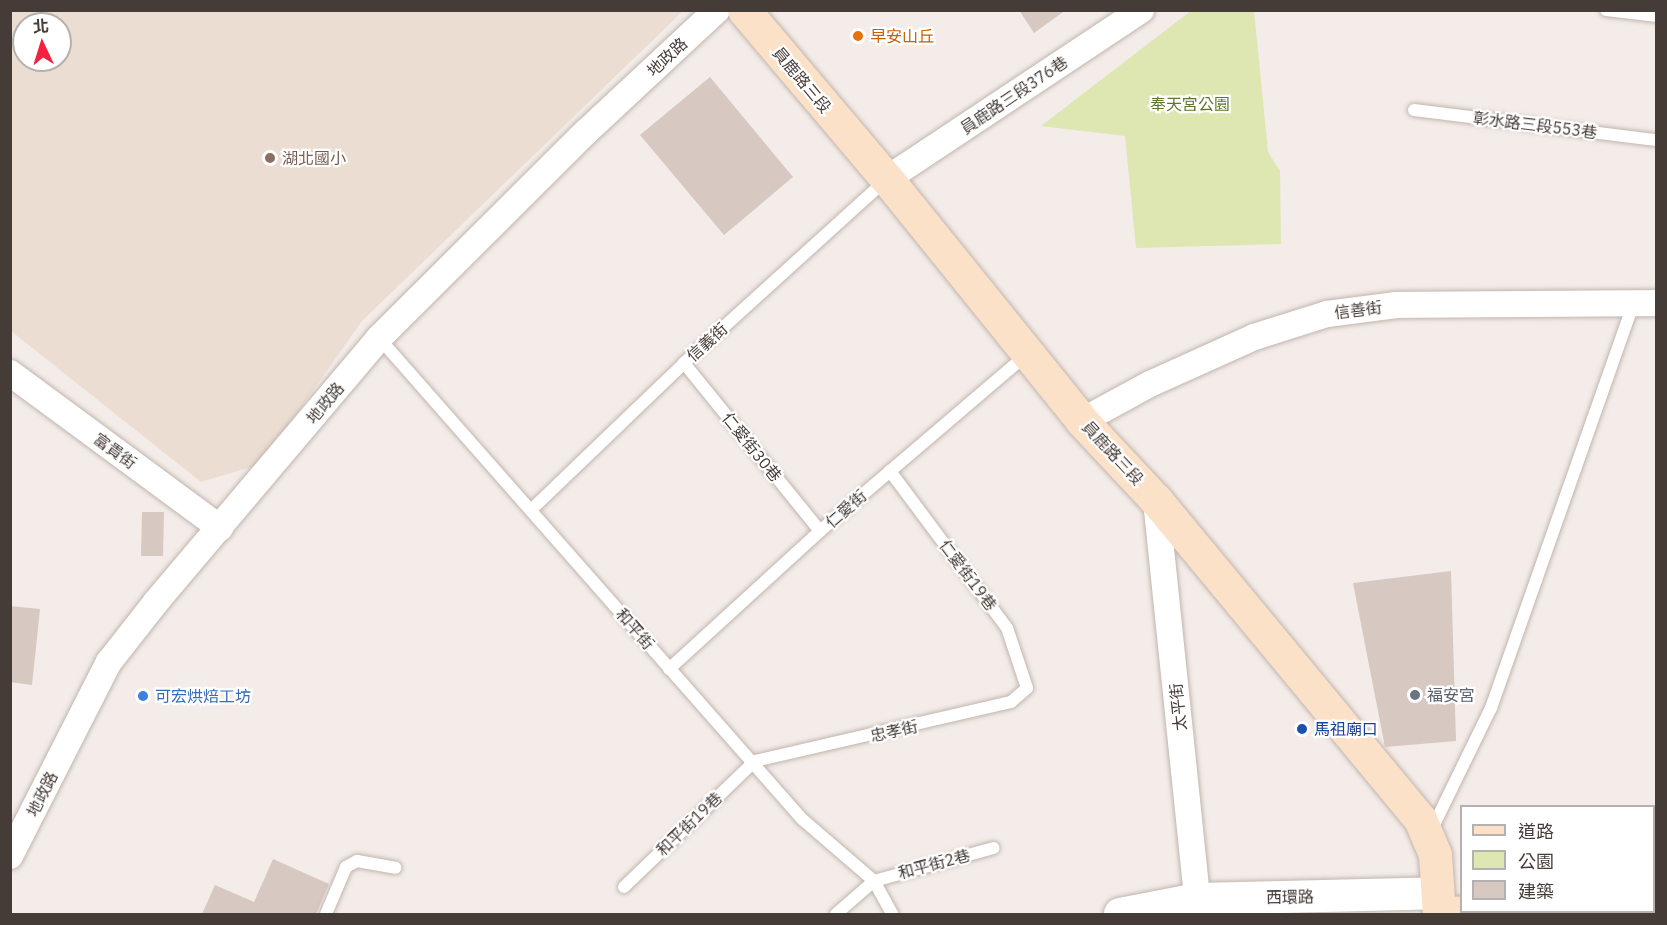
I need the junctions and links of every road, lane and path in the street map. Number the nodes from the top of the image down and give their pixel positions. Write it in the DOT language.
graph roads {
  1 [pos="717,10"];
  2 [pos="744,10"];
  3 [pos="1141,10"];
  4 [pos="1606,10"];
  5 [pos="1656,16"];
  6 [pos="1414,110"];
  7 [pos="1656,140"];
  8 [pos="887,179"];
  9 [pos="1645,303"];
  10 [pos="379,338"];
  11 [pos="1027,355"];
  12 [pos="684,363"];
  13 [pos="10,374"];
  14 [pos="1082,421"];
  15 [pos="890,471"];
  16 [pos="1156,500"];
  17 [pos="532,509"];
  18 [pos="220,528"];
  19 [pos="820,531"];
  20 [pos="669,669"];
  21 [pos="1028,688"];
  22 [pos="755,762"];
  23 [pos="1428,837"];
  24 [pos="994,848"];
  25 [pos="10,856"];
  26 [pos="395,868"];
  27 [pos="874,880"];
  28 [pos="624,887"];
  29 [pos="1444,903"];
  30 [pos="1460,906"];
  31 [pos="1199,907"];
  32 [pos="326,915"];
  33 [pos="836,915"];
  34 [pos="892,915"];
  35 [pos="1120,915"];
  36 [pos="1403,915"];
  1 -- 10 [label="street, 地政路"];
  2 -- 8 [label="main road, 員鹿路三段"];
  3 -- 8 [label="street, 員鹿路三段376巷"];
  4 -- 5 [label="lane"];
  6 -- 7 [label="lane, 彰水路三段553巷"];
  8 -- 11 [label="main road, 員鹿路三段"];
  8 -- 12 [label="lane, 信義街"];
  9 -- 14 [label="street, 信善街"];
  9 -- 23 [label="lane"];
  10 -- 17 [label="lane, 和平街"];
  10 -- 18 [label="street, 地政路"];
  11 -- 14 [label="main road, 員鹿路三段"];
  11 -- 15 [label="lane, 仁愛街"];
  12 -- 17 [label="lane, 信義街"];
  12 -- 19 [label="lane, 仁愛街30巷"];
  13 -- 18 [label="street, 富貴街"];
  14 -- 16 [label="main road, 員鹿路三段"];
  15 -- 19 [label="lane, 仁愛街"];
  15 -- 21 [label="lane, 仁愛街19巷"];
  16 -- 23 [label="main road, 員鹿路三段"];
  16 -- 31 [label="street, 太平街"];
  17 -- 20 [label="lane, 和平街"];
  18 -- 25 [label="street, 地政路"];
  19 -- 20 [label="lane, 仁愛街"];
  20 -- 22 [label="lane, 和平街"];
  21 -- 22 [label="lane, 忠孝街"];
  22 -- 27 [label="lane, 和平街"];
  22 -- 28 [label="lane, 和平街19巷"];
  23 -- 29 [label="main road, 員鹿路三段"];
  24 -- 27 [label="lane, 和平街2巷"];
  26 -- 32 [label="lane"];
  27 -- 33 [label="lane"];
  27 -- 34 [label="lane, 和平街"];
  29 -- 30 [label="main road, 西環路"];
  29 -- 31 [label="street, 西環路"];
  29 -- 36 [label="street, 西環路"];
  31 -- 35 [label="street, 西環路"];
}
